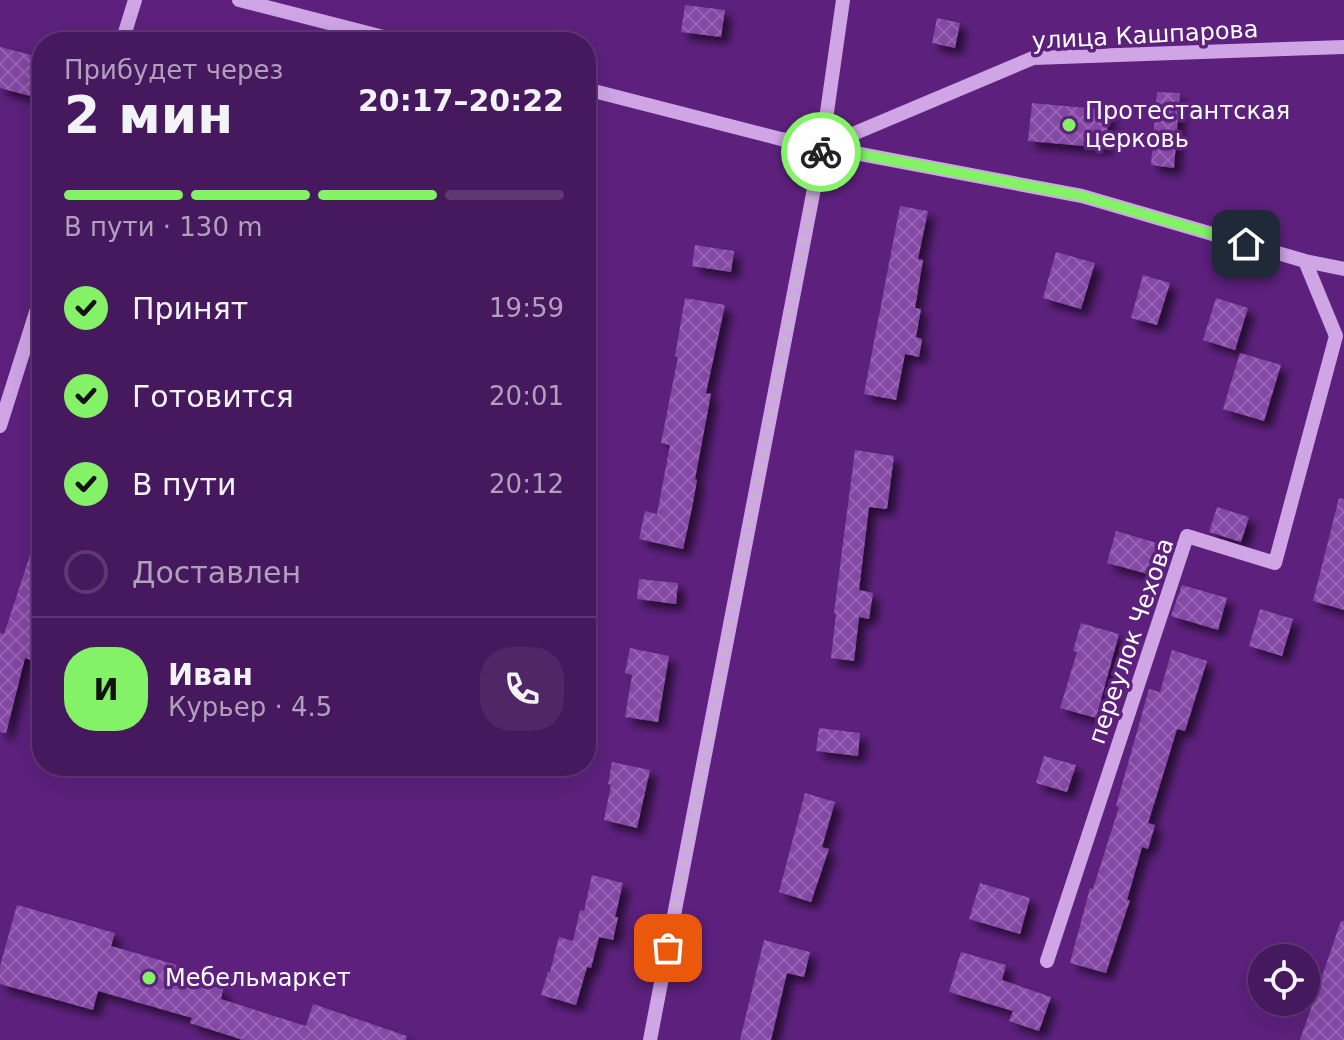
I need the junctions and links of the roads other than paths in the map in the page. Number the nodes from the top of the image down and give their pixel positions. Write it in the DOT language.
graph roads {
  1 [pos="135,0"];
  2 [pos="239,0"];
  3 [pos="843,0"];
  4 [pos="125,32"];
  5 [pos="364,32"];
  6 [pos="1344,47"];
  7 [pos="596,91"];
  8 [pos="822,147"];
  9 [pos="1305,261"];
  10 [pos="1344,269"];
  11 [pos="32,325"];
  12 [pos="0,426"];
  13 [pos="1047,961"];
  14 [pos="650,1040"];
  1 -- 4 [label="street"];
  2 -- 5 [label="street"];
  3 -- 8 [label="street"];
  6 -- 8 [label="street, улица Кашпарова"];
  7 -- 8 [label="street"];
  8 -- 9 [label="street"];
  8 -- 14 [label="street"];
  9 -- 10 [label="street"];
  9 -- 13 [label="street, переулок Чехова"];
  11 -- 12 [label="street"];
}
